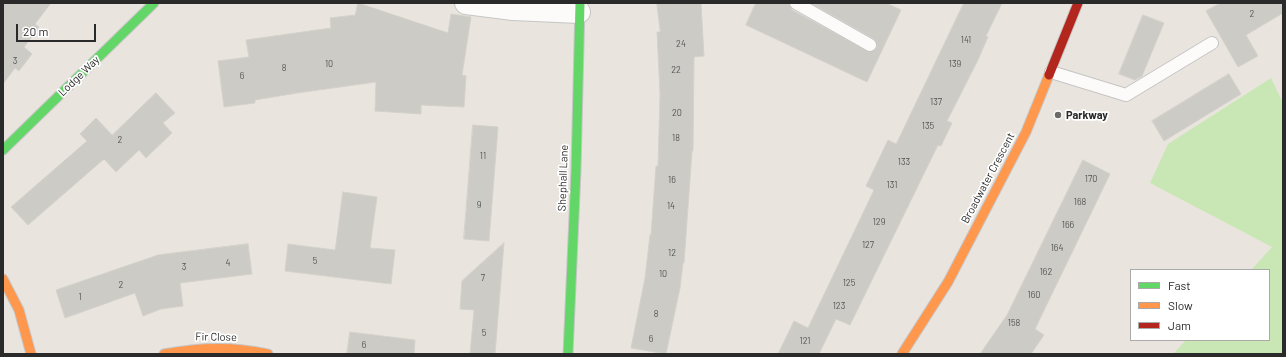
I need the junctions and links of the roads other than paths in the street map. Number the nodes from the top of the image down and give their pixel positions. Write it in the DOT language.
graph roads {
  1 [pos="154,3"];
  2 [pos="466,3"];
  3 [pos="796,3"];
  4 [pos="1078,3"];
  5 [pos="579,7"];
  6 [pos="1212,43"];
  7 [pos="870,45"];
  8 [pos="1051,72"];
  9 [pos="3,150"];
  10 [pos="3,279"];
  11 [pos="32,354"];
  12 [pos="164,354"];
  13 [pos="268,354"];
  14 [pos="568,354"];
  15 [pos="902,354"];
  1 -- 9 [label="street, Lodge Way"];
  2 -- 5 [label="street"];
  3 -- 7 [label="lane"];
  4 -- 8 [label="street, Broadwater Crescent"];
  5 -- 14 [label="street, Shephall Lane"];
  6 -- 8 [label="lane"];
  8 -- 15 [label="street, Broadwater Crescent"];
  10 -- 11 [label="street"];
  12 -- 13 [label="street, Fir Close"];
}
